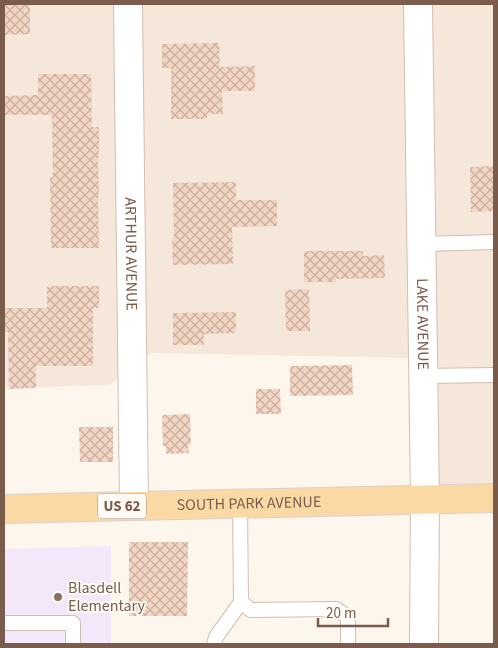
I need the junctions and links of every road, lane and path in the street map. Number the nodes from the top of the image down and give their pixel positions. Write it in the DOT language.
graph roads {
  1 [pos="128,4"];
  2 [pos="418,4"];
  3 [pos="494,242"];
  4 [pos="421,244"];
  5 [pos="494,375"];
  6 [pos="423,376"];
  7 [pos="494,498"];
  8 [pos="425,499"];
  9 [pos="240,503"];
  10 [pos="134,506"];
  11 [pos="4,508"];
  12 [pos="241,602"];
  13 [pos="4,623"];
  14 [pos="73,644"];
  15 [pos="214,644"];
  16 [pos="348,644"];
  17 [pos="424,644"];
  1 -- 10 [label="street, ARTHUR AVENUE"];
  2 -- 4 [label="street, LAKE AVENUE"];
  3 -- 4 [label="lane"];
  4 -- 6 [label="street, LAKE AVENUE"];
  5 -- 6 [label="lane"];
  6 -- 8 [label="street, LAKE AVENUE"];
  7 -- 8 [label="main road, SOUTH PARK AVENUE / US 62"];
  8 -- 9 [label="main road, SOUTH PARK AVENUE / US 62"];
  8 -- 17 [label="street, LAKE AVENUE"];
  9 -- 10 [label="main road, SOUTH PARK AVENUE / US 62"];
  9 -- 12 [label="lane"];
  10 -- 11 [label="main road, SOUTH PARK AVENUE / US 62"];
  12 -- 15 [label="lane"];
  12 -- 16 [label="lane"];
  13 -- 14 [label="lane"];
}
